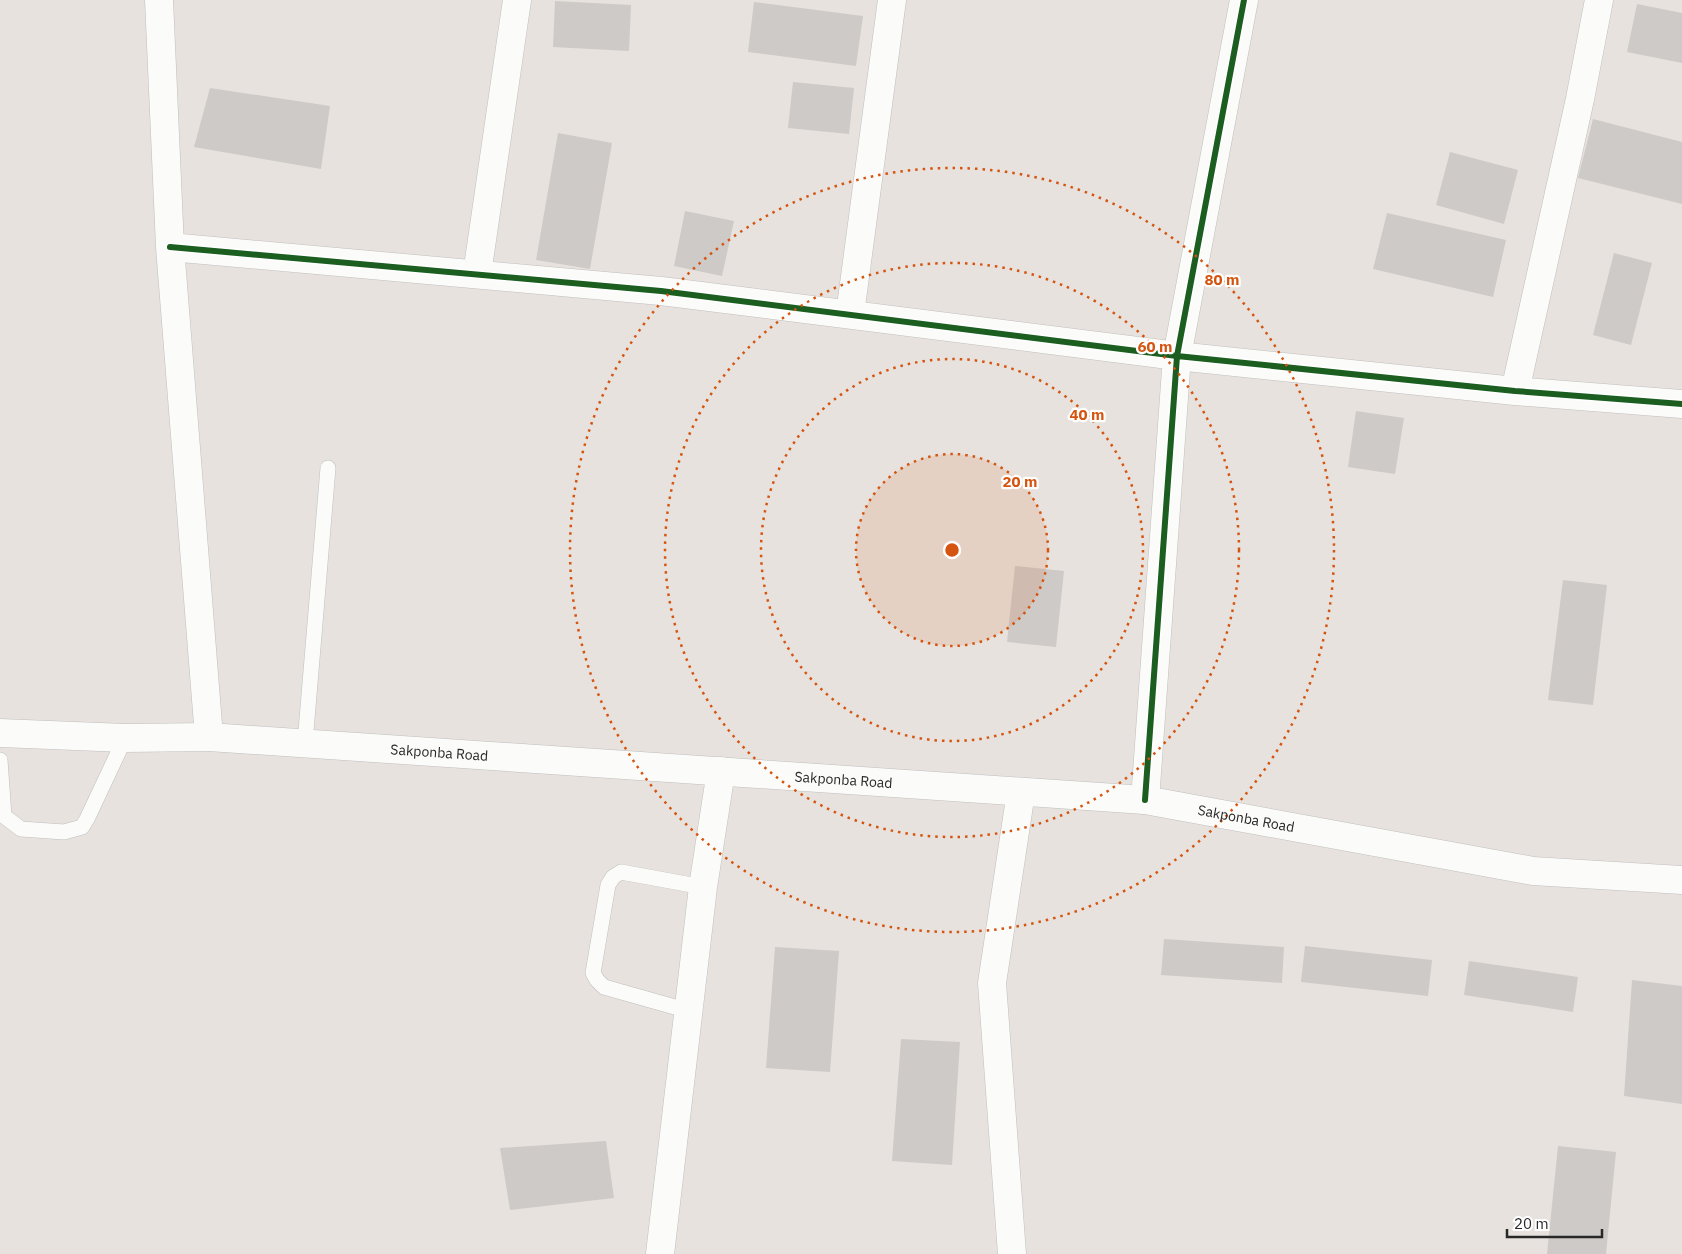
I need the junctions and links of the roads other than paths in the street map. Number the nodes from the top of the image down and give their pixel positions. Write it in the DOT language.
graph roads {
  1 [pos="159,0"];
  2 [pos="517,0"];
  3 [pos="892,0"];
  4 [pos="1244,0"];
  5 [pos="1598,0"];
  6 [pos="170,247"];
  7 [pos="477,274"];
  8 [pos="850,314"];
  9 [pos="1177,356"];
  10 [pos="1515,391"];
  11 [pos="1682,404"];
  12 [pos="328,468"];
  13 [pos="0,733"];
  14 [pos="209,737"];
  15 [pos="125,738"];
  16 [pos="305,743"];
  17 [pos="0,760"];
  18 [pos="721,771"];
  19 [pos="1021,792"];
  20 [pos="1146,800"];
  21 [pos="1682,880"];
  22 [pos="703,887"];
  23 [pos="690,1011"];
  24 [pos="660,1254"];
  25 [pos="1012,1254"];
  1 -- 6 [label="street"];
  2 -- 7 [label="street"];
  3 -- 8 [label="street"];
  4 -- 9 [label="street"];
  5 -- 10 [label="street"];
  6 -- 7 [label="street"];
  6 -- 14 [label="street"];
  7 -- 8 [label="street"];
  8 -- 9 [label="street"];
  9 -- 10 [label="street"];
  9 -- 20 [label="street"];
  10 -- 11 [label="street"];
  12 -- 16 [label="lane"];
  13 -- 15 [label="street, Sakponba Road"];
  14 -- 15 [label="street, Sakponba Road"];
  14 -- 16 [label="street, Sakponba Road"];
  15 -- 17 [label="lane"];
  16 -- 18 [label="street, Sakponba Road"];
  18 -- 19 [label="street, Sakponba Road"];
  18 -- 22 [label="street"];
  19 -- 20 [label="street, Sakponba Road"];
  19 -- 25 [label="street"];
  20 -- 21 [label="street, Sakponba Road"];
  22 -- 23 [label="street"];
  22 -- 23 [label="lane"];
  23 -- 24 [label="street"];
}
